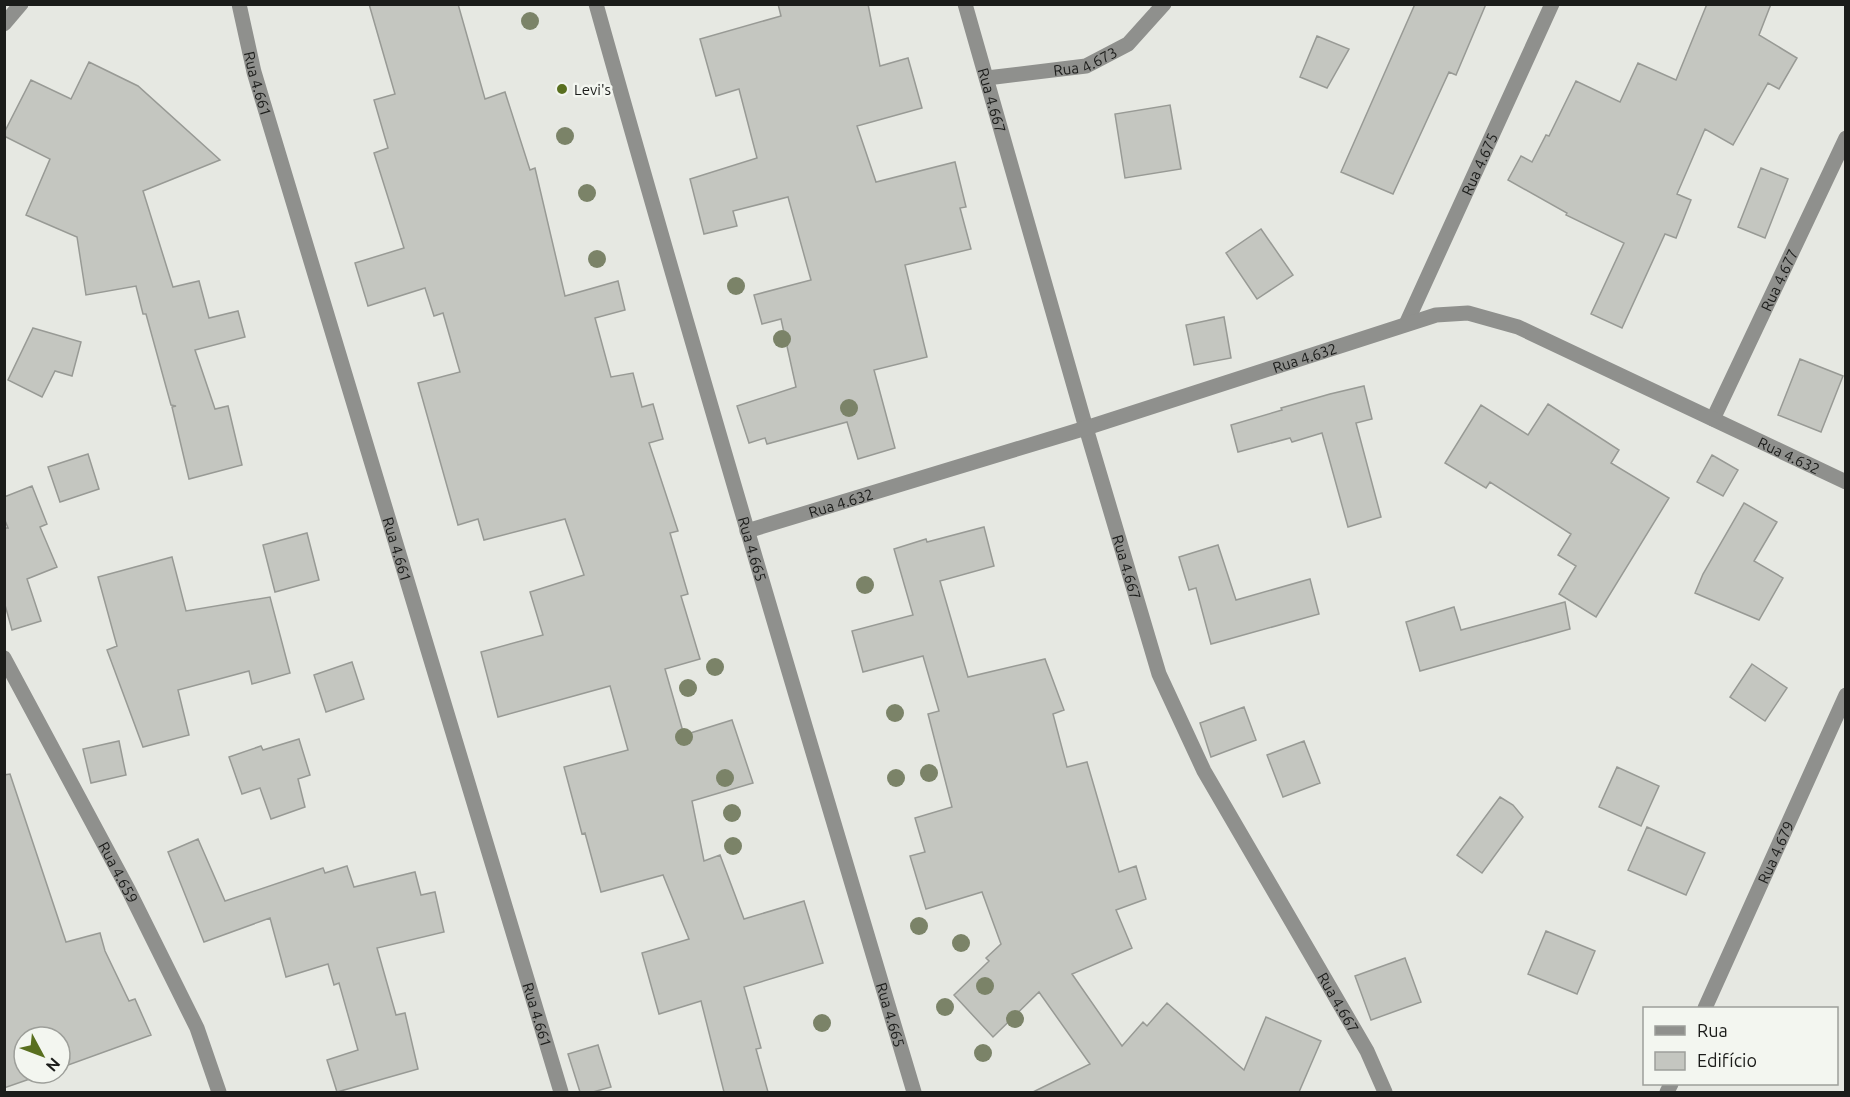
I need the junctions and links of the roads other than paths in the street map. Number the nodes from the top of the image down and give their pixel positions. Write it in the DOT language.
graph roads {
  1 [pos="21,4"];
  2 [pos="239,4"];
  3 [pos="596,4"];
  4 [pos="965,4"];
  5 [pos="1164,4"];
  6 [pos="1552,4"];
  7 [pos="4,24"];
  8 [pos="987,78"];
  9 [pos="1845,138"];
  10 [pos="1407,324"];
  11 [pos="1713,419"];
  12 [pos="1086,428"];
  13 [pos="1845,482"];
  14 [pos="747,531"];
  15 [pos="4,658"];
  16 [pos="1845,695"];
  17 [pos="1705,1007"];
  18 [pos="219,1092"];
  19 [pos="561,1092"];
  20 [pos="914,1092"];
  21 [pos="1385,1092"];
  1 -- 7 [label="street"];
  2 -- 19 [label="street, Rua 4.661"];
  3 -- 14 [label="street, Rua 4.665"];
  4 -- 8 [label="street, Rua 4.667"];
  5 -- 8 [label="street, Rua 4.673"];
  6 -- 10 [label="street, Rua 4.675"];
  8 -- 12 [label="street, Rua 4.667"];
  9 -- 11 [label="street, Rua 4.677"];
  10 -- 11 [label="street, Rua 4.632"];
  10 -- 12 [label="street, Rua 4.632"];
  11 -- 13 [label="street, Rua 4.632"];
  12 -- 14 [label="street, Rua 4.632"];
  12 -- 21 [label="street, Rua 4.667"];
  14 -- 20 [label="street, Rua 4.665"];
  15 -- 18 [label="street, Rua 4.659"];
  16 -- 17 [label="street, Rua 4.679"];
}
